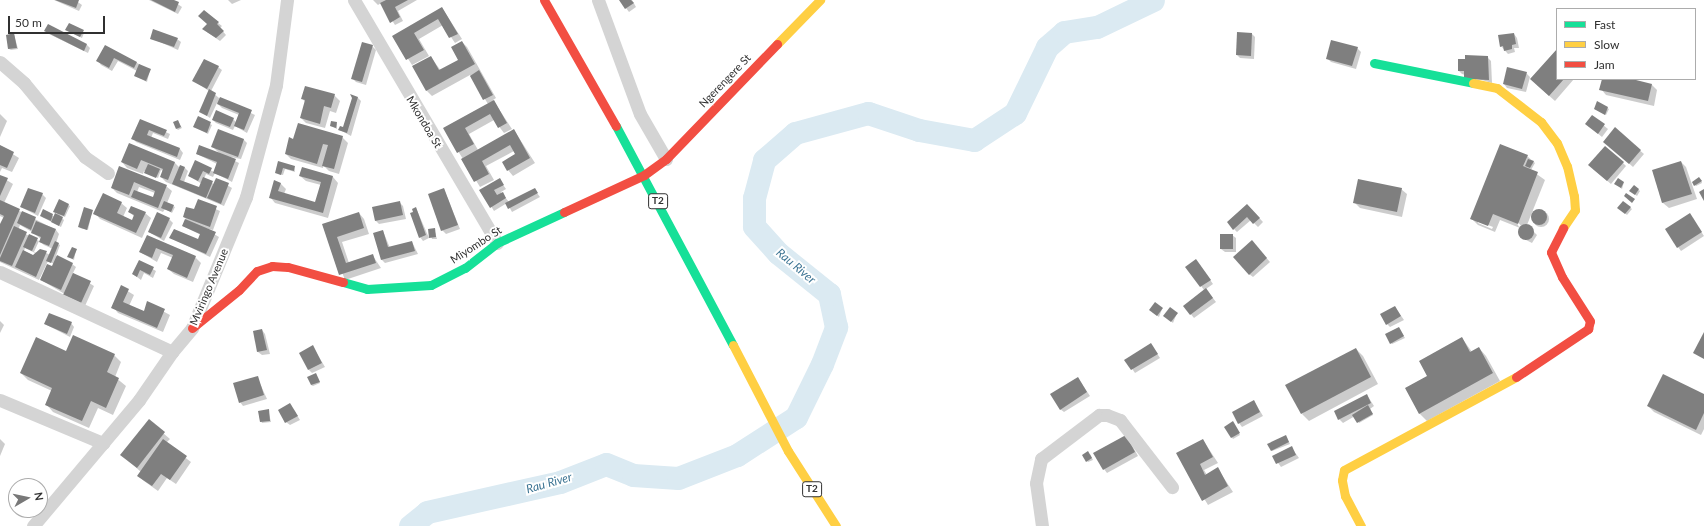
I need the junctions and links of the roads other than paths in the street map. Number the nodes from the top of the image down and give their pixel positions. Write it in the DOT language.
graph roads {
  1 [pos="287,0"];
  2 [pos="354,0"];
  3 [pos="544,0"];
  4 [pos="598,0"];
  5 [pos="820,0"];
  6 [pos="0,62"];
  7 [pos="1374,63"];
  8 [pos="666,159"];
  9 [pos="108,173"];
  10 [pos="644,174"];
  11 [pos="497,243"];
  12 [pos="0,272"];
  13 [pos="192,328"];
  14 [pos="172,352"];
  15 [pos="0,400"];
  16 [pos="103,443"];
  17 [pos="1172,486"];
  18 [pos="33,526"];
  19 [pos="836,526"];
  20 [pos="1042,526"];
  21 [pos="1361,526"];
  1 -- 13 [label="street, Mviringo Avenue"];
  2 -- 11 [label="street, Mkondoa St"];
  3 -- 10 [label="main road, T2"];
  4 -- 8 [label="street"];
  5 -- 8 [label="main road, Ngerengere St"];
  6 -- 9 [label="street"];
  7 -- 21 [label="main road"];
  8 -- 10 [label="main road, Ngerengere St"];
  10 -- 11 [label="main road, Miyombo St"];
  10 -- 19 [label="main road, T2"];
  11 -- 13 [label="main road, Miyombo St"];
  12 -- 14 [label="street"];
  13 -- 14 [label="street, Mviringo Avenue"];
  14 -- 16 [label="street, Mviringo Avenue"];
  15 -- 16 [label="street"];
  16 -- 18 [label="street, Mviringo Avenue"];
  17 -- 20 [label="street"];
}
